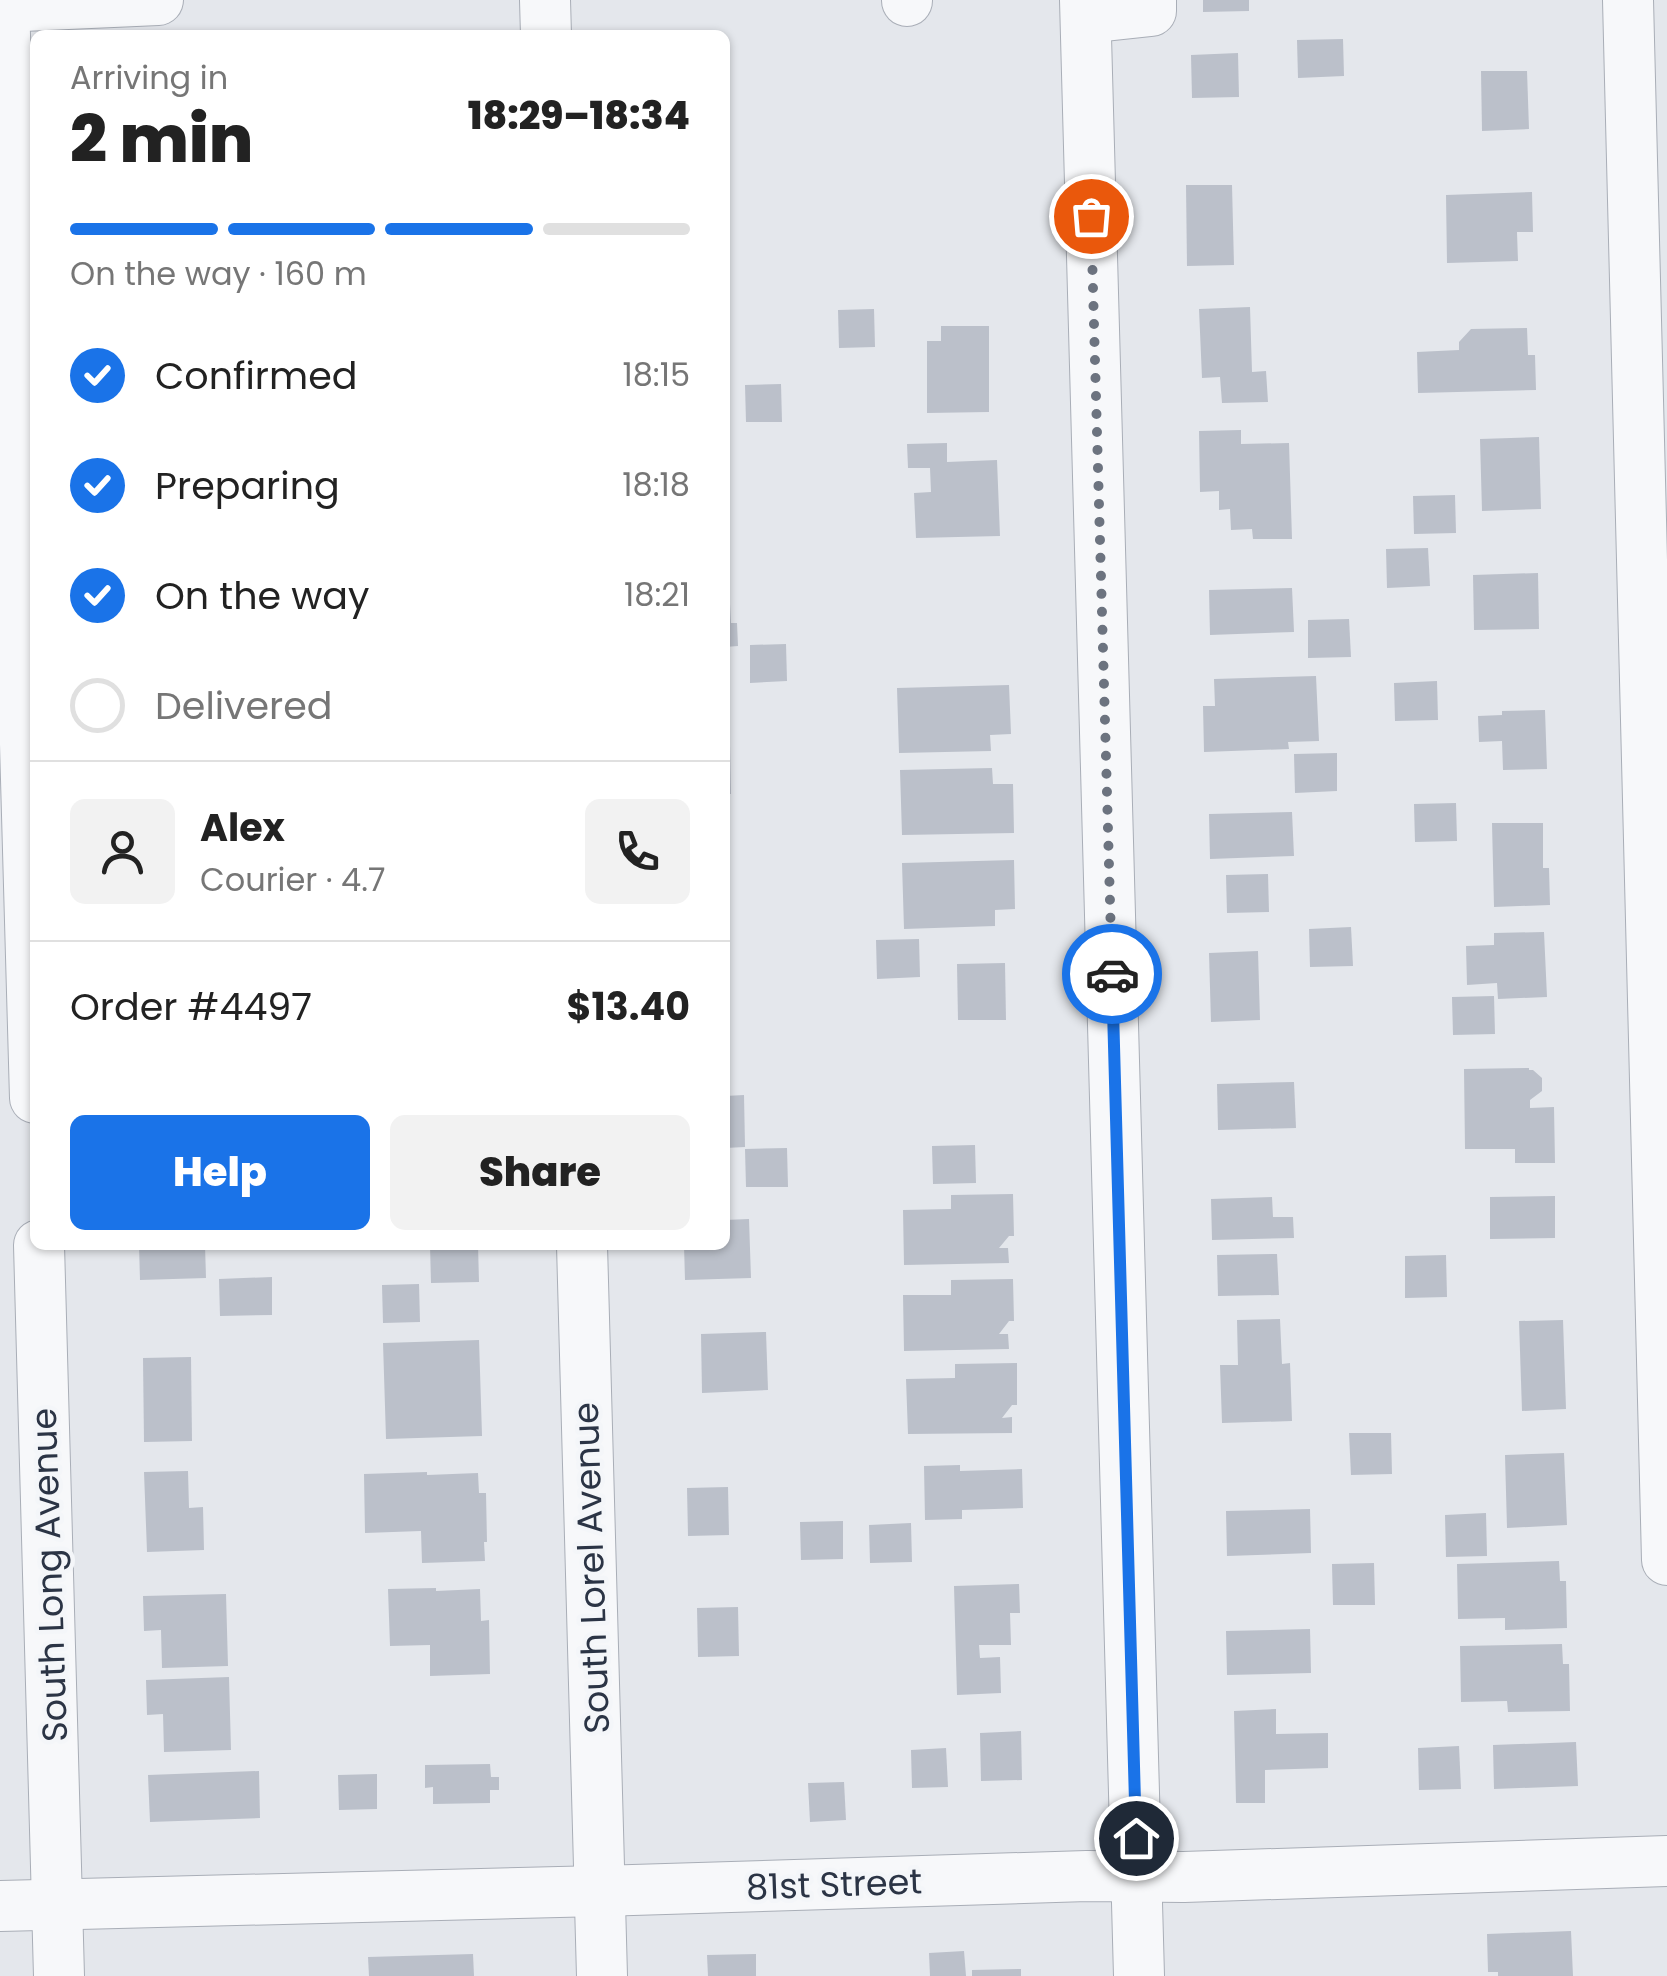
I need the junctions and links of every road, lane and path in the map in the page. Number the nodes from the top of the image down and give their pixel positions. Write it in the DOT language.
graph roads {
  1 [pos="158,0"];
  2 [pos="545,0"];
  3 [pos="1150,0"];
  4 [pos="1628,0"];
  5 [pos="105,1"];
  6 [pos="2,5"];
  7 [pos="1086,9"];
  8 [pos="546,30"];
  9 [pos="30,932"];
  10 [pos="39,1250"];
  11 [pos="582,1250"];
  12 [pos="1667,1560"];
  13 [pos="1667,1860"];
  14 [pos="1137,1877"];
  15 [pos="600,1891"];
  16 [pos="58,1904"];
  17 [pos="0,1906"];
  18 [pos="59,1976"];
  19 [pos="602,1976"];
  20 [pos="1138,1976"];
  1 -- 5 [label="street"];
  2 -- 8 [label="street"];
  3 -- 7 [label="street"];
  4 -- 12 [label="street"];
  5 -- 6 [label="street"];
  6 -- 9 [label="street"];
  7 -- 14 [label="street"];
  10 -- 16 [label="street, South Long Avenue"];
  11 -- 15 [label="street, South Lorel Avenue"];
  13 -- 14 [label="street, 81st Street"];
  14 -- 15 [label="street, 81st Street"];
  14 -- 20 [label="street"];
  15 -- 16 [label="street, 81st Street"];
  15 -- 19 [label="street, South Lorel Avenue"];
  16 -- 17 [label="street, 81st Street"];
  16 -- 18 [label="street, South Long Avenue"];
}
